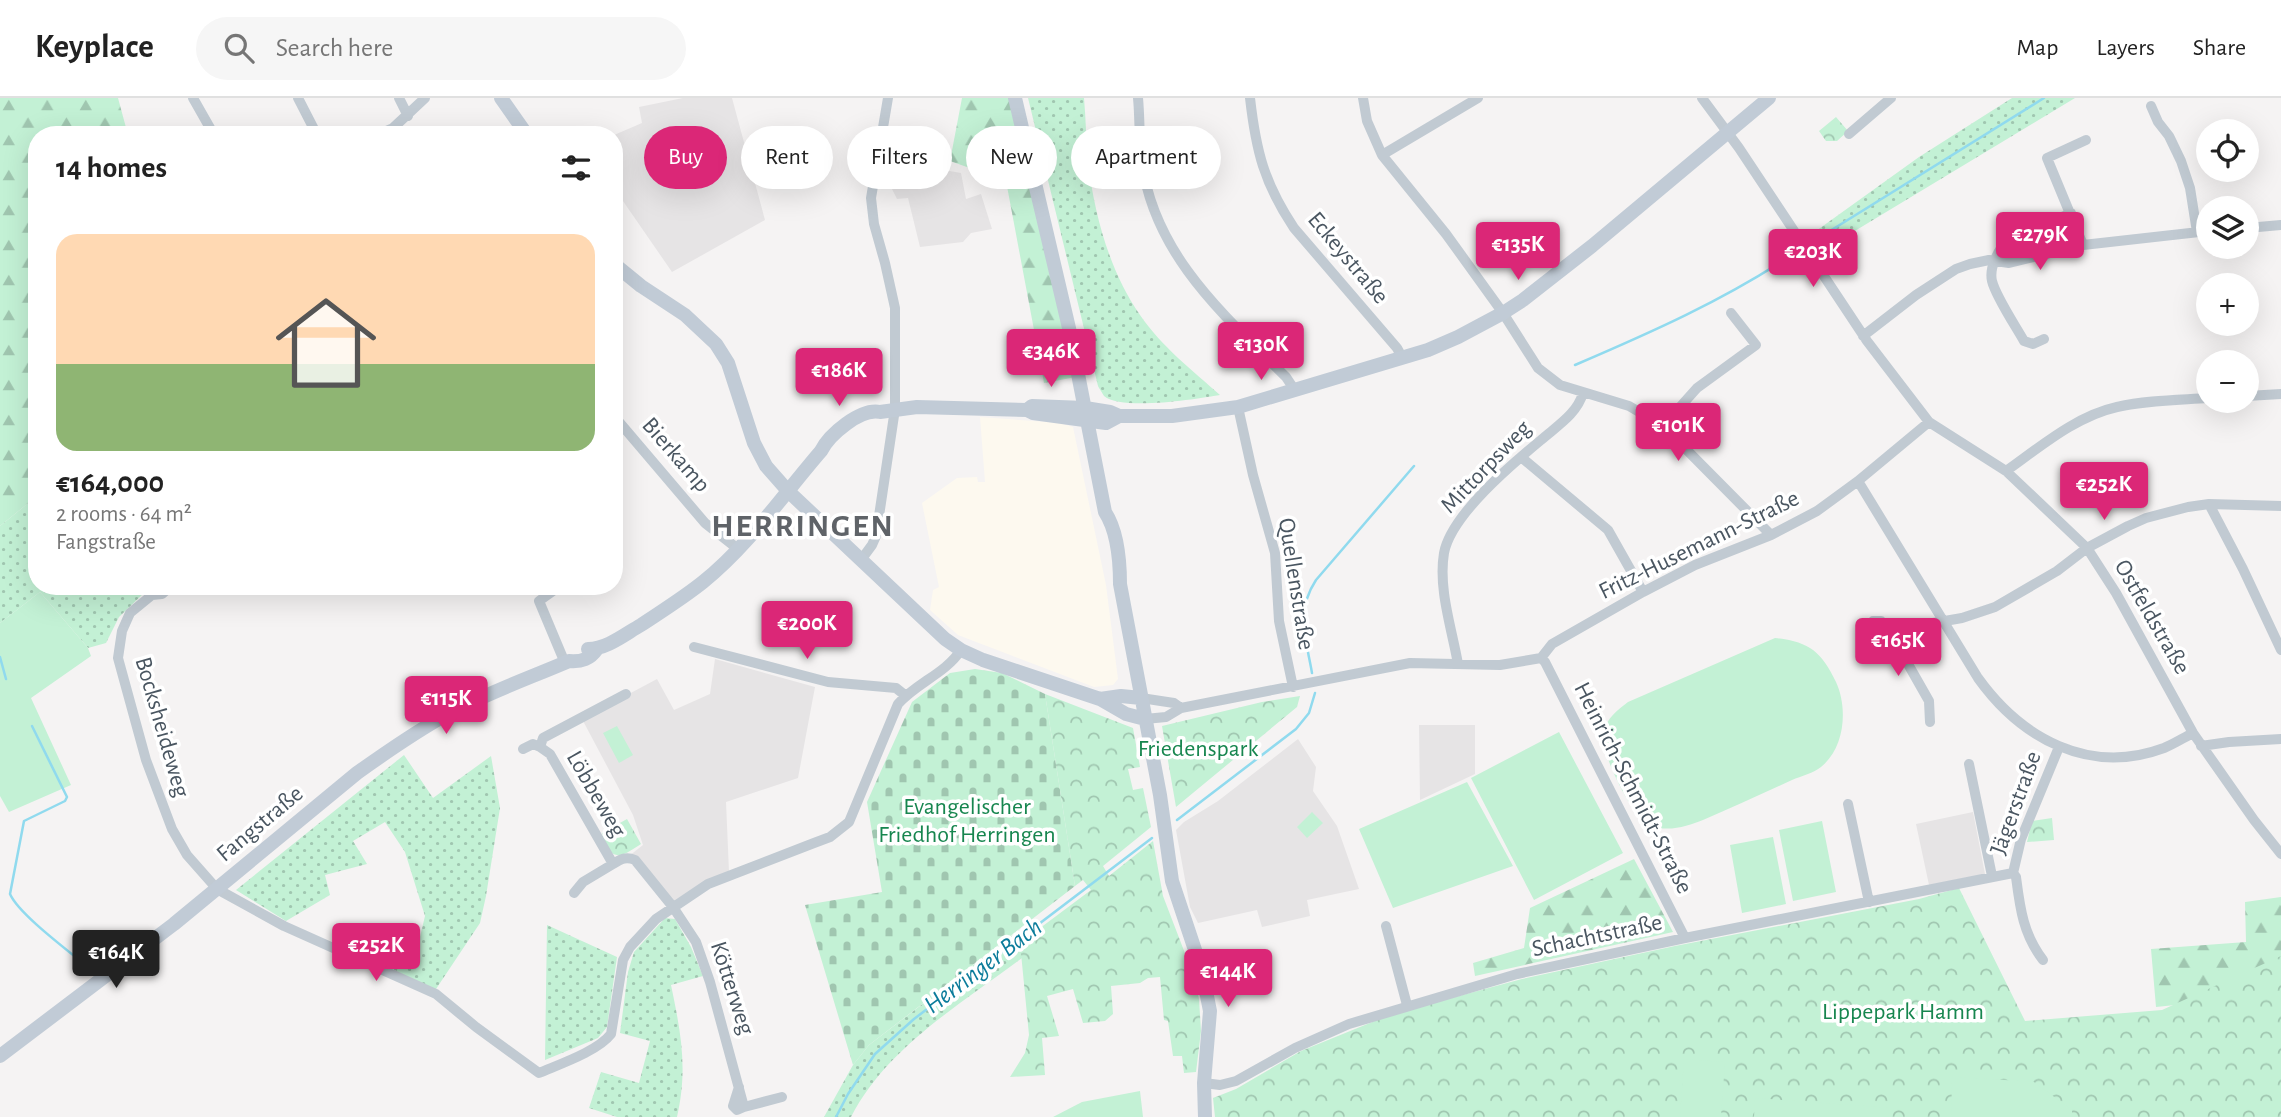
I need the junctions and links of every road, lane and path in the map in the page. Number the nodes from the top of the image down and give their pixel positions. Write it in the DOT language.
graph roads {
  1 [pos="193,98"];
  2 [pos="298,98"];
  3 [pos="399,98"];
  4 [pos="425,98"];
  5 [pos="500,98"];
  6 [pos="888,98"];
  7 [pos="1015,98"];
  8 [pos="1139,98"];
  9 [pos="1251,98"];
  10 [pos="1363,98"];
  11 [pos="1478,98"];
  12 [pos="1702,98"];
  13 [pos="1769,98"];
  14 [pos="1891,98"];
  15 [pos="2151,106"];
  16 [pos="408,116"];
  17 [pos="209,126"];
  18 [pos="312,126"];
  19 [pos="396,126"];
  20 [pos="520,126"];
  21 [pos="1727,133"];
  22 [pos="1849,134"];
  23 [pos="2087,139"];
  24 [pos="1382,155"];
  25 [pos="2071,213"];
  26 [pos="2281,225"];
  27 [pos="2196,226"];
  28 [pos="2259,227"];
  29 [pos="2196,232"];
  30 [pos="2083,245"];
  31 [pos="1995,261"];
  32 [pos="623,271"];
  33 [pos="1503,313"];
  34 [pos="1731,313"];
  35 [pos="1863,336"];
  36 [pos="2044,339"];
  37 [pos="1403,359"];
  38 [pos="1294,389"];
  39 [pos="1583,393"];
  40 [pos="2281,394"];
  41 [pos="2259,395"];
  42 [pos="2196,399"];
  43 [pos="1238,407"];
  44 [pos="895,409"];
  45 [pos="1087,415"];
  46 [pos="1929,422"];
  47 [pos="1663,426"];
  48 [pos="623,427"];
  49 [pos="1521,457"];
  50 [pos="2006,471"];
  51 [pos="1858,481"];
  52 [pos="788,491"];
  53 [pos="2209,504"];
  54 [pos="2281,506"];
  55 [pos="1771,535"];
  56 [pos="2087,548"];
  57 [pos="738,549"];
  58 [pos="861,560"];
  59 [pos="1643,592"];
  60 [pos="152,595"];
  61 [pos="547,595"];
  62 [pos="1942,620"];
  63 [pos="1873,621"];
  64 [pos="1899,643"];
  65 [pos="694,647"];
  66 [pos="961,650"];
  67 [pos="2281,650"];
  68 [pos="1541,658"];
  69 [pos="567,662"];
  70 [pos="1458,664"];
  71 [pos="1293,687"];
  72 [pos="626,694"];
  73 [pos="906,696"];
  74 [pos="1142,698"];
  75 [pos="1100,699"];
  76 [pos="1181,708"];
  77 [pos="1145,719"];
  78 [pos="1930,722"];
  79 [pos="2193,733"];
  80 [pos="2281,739"];
  81 [pos="2201,746"];
  82 [pos="540,747"];
  83 [pos="2059,747"];
  84 [pos="523,749"];
  85 [pos="1969,764"];
  86 [pos="1848,804"];
  87 [pos="2281,854"];
  88 [pos="613,864"];
  89 [pos="2013,873"];
  90 [pos="1992,876"];
  91 [pos="217,889"];
  92 [pos="574,893"];
  93 [pos="1869,902"];
  94 [pos="673,907"];
  95 [pos="1386,926"];
  96 [pos="1685,938"];
  97 [pos="2043,960"];
  98 [pos="1407,1005"];
  99 [pos="0,1056"];
  100 [pos="1204,1083"];
  101 [pos="782,1097"];
  102 [pos="1205,1117"];
  1 -- 17 [label="street"];
  2 -- 18 [label="street"];
  3 -- 16 [label="street"];
  4 -- 16 [label="street"];
  5 -- 20 [label="main road"];
  6 -- 44 [label="street"];
  7 -- 45 [label="main road"];
  8 -- 38 [label="street"];
  9 -- 37 [label="street, Eckeystraße"];
  10 -- 24 [label="street"];
  11 -- 24 [label="street"];
  12 -- 21 [label="street, Ostfeldstraße"];
  13 -- 21 [label="main road, Fangstraße"];
  14 -- 22 [label="street"];
  15 -- 27 [label="street"];
  16 -- 19 [label="street"];
  21 -- 33 [label="main road, Fangstraße"];
  21 -- 35 [label="street, Ostfeldstraße"];
  23 -- 25 [label="street"];
  24 -- 33 [label="street"];
  25 -- 30 [label="street"];
  25 -- 31 [label="street"];
  26 -- 28 [label="street"];
  29 -- 30 [label="street"];
  30 -- 31 [label="street"];
  31 -- 35 [label="street"];
  31 -- 36 [label="street"];
  32 -- 52 [label="main road"];
  33 -- 37 [label="main road, Fangstraße"];
  33 -- 39 [label="street"];
  34 -- 47 [label="street"];
  35 -- 46 [label="street, Ostfeldstraße"];
  37 -- 38 [label="main road, Fangstraße"];
  38 -- 43 [label="main road, Fangstraße"];
  39 -- 47 [label="street"];
  39 -- 49 [label="street, Mittorpsweg"];
  40 -- 41 [label="street"];
  42 -- 50 [label="street"];
  43 -- 45 [label="main road, Fangstraße"];
  43 -- 71 [label="street, Quellenstraße"];
  44 -- 45 [label="main road, Fangstraße"];
  44 -- 52 [label="main road, Fangstraße"];
  44 -- 58 [label="street"];
  45 -- 74 [label="main road"];
  46 -- 50 [label="street, Ostfeldstraße"];
  46 -- 51 [label="street, Fritz-Husemann-Straße"];
  47 -- 55 [label="street"];
  48 -- 57 [label="street, Bierkamp"];
  49 -- 59 [label="street"];
  49 -- 70 [label="street, Mittorpsweg"];
  50 -- 56 [label="street, Ostfeldstraße"];
  51 -- 55 [label="street, Fritz-Husemann-Straße"];
  51 -- 62 [label="street, Jägerstraße"];
  52 -- 57 [label="main road, Fangstraße"];
  52 -- 58 [label="main road"];
  53 -- 54 [label="street"];
  53 -- 56 [label="street"];
  53 -- 67 [label="street"];
  55 -- 59 [label="street, Fritz-Husemann-Straße"];
  56 -- 62 [label="street"];
  56 -- 79 [label="street, Ostfeldstraße"];
  57 -- 69 [label="main road, Fangstraße"];
  58 -- 66 [label="main road"];
  59 -- 68 [label="street, Fritz-Husemann-Straße"];
  60 -- 91 [label="street, Bocksheideweg"];
  61 -- 69 [label="street"];
  62 -- 64 [label="street"];
  62 -- 83 [label="street, Jägerstraße"];
  63 -- 64 [label="street"];
  64 -- 78 [label="street"];
  65 -- 73 [label="street"];
  66 -- 73 [label="street"];
  66 -- 75 [label="main road"];
  68 -- 70 [label="street"];
  68 -- 96 [label="street, Heinrich-Schmidt-Straße"];
  69 -- 91 [label="main road, Fangstraße"];
  70 -- 71 [label="street"];
  71 -- 76 [label="street"];
  72 -- 82 [label="street, Löbbeweg"];
  73 -- 94 [label="street"];
  74 -- 75 [label="main road"];
  74 -- 76 [label="street"];
  74 -- 77 [label="main road"];
  75 -- 77 [label="main road"];
  76 -- 77 [label="street"];
  77 -- 100 [label="main road"];
  79 -- 81 [label="street, Ostfeldstraße"];
  79 -- 83 [label="street, Jägerstraße"];
  80 -- 81 [label="street"];
  81 -- 87 [label="street, Ostfeldstraße"];
  82 -- 84 [label="street, Löbbeweg"];
  82 -- 88 [label="street, Löbbeweg"];
  83 -- 89 [label="street, Jägerstraße"];
  85 -- 90 [label="street"];
  86 -- 93 [label="street"];
  88 -- 92 [label="street, Löbbeweg"];
  88 -- 94 [label="street, Löbbeweg"];
  89 -- 90 [label="street, Schachtstraße"];
  89 -- 97 [label="street"];
  90 -- 93 [label="street, Schachtstraße"];
  91 -- 94 [label="street, Bocksheideweg"];
  91 -- 99 [label="main road, Fangstraße"];
  93 -- 96 [label="street, Schachtstraße"];
  94 -- 101 [label="street, Kötterweg"];
  95 -- 98 [label="street"];
  96 -- 98 [label="street, Schachtstraße"];
  98 -- 100 [label="street, Schachtstraße"];
  100 -- 102 [label="main road"];
}
